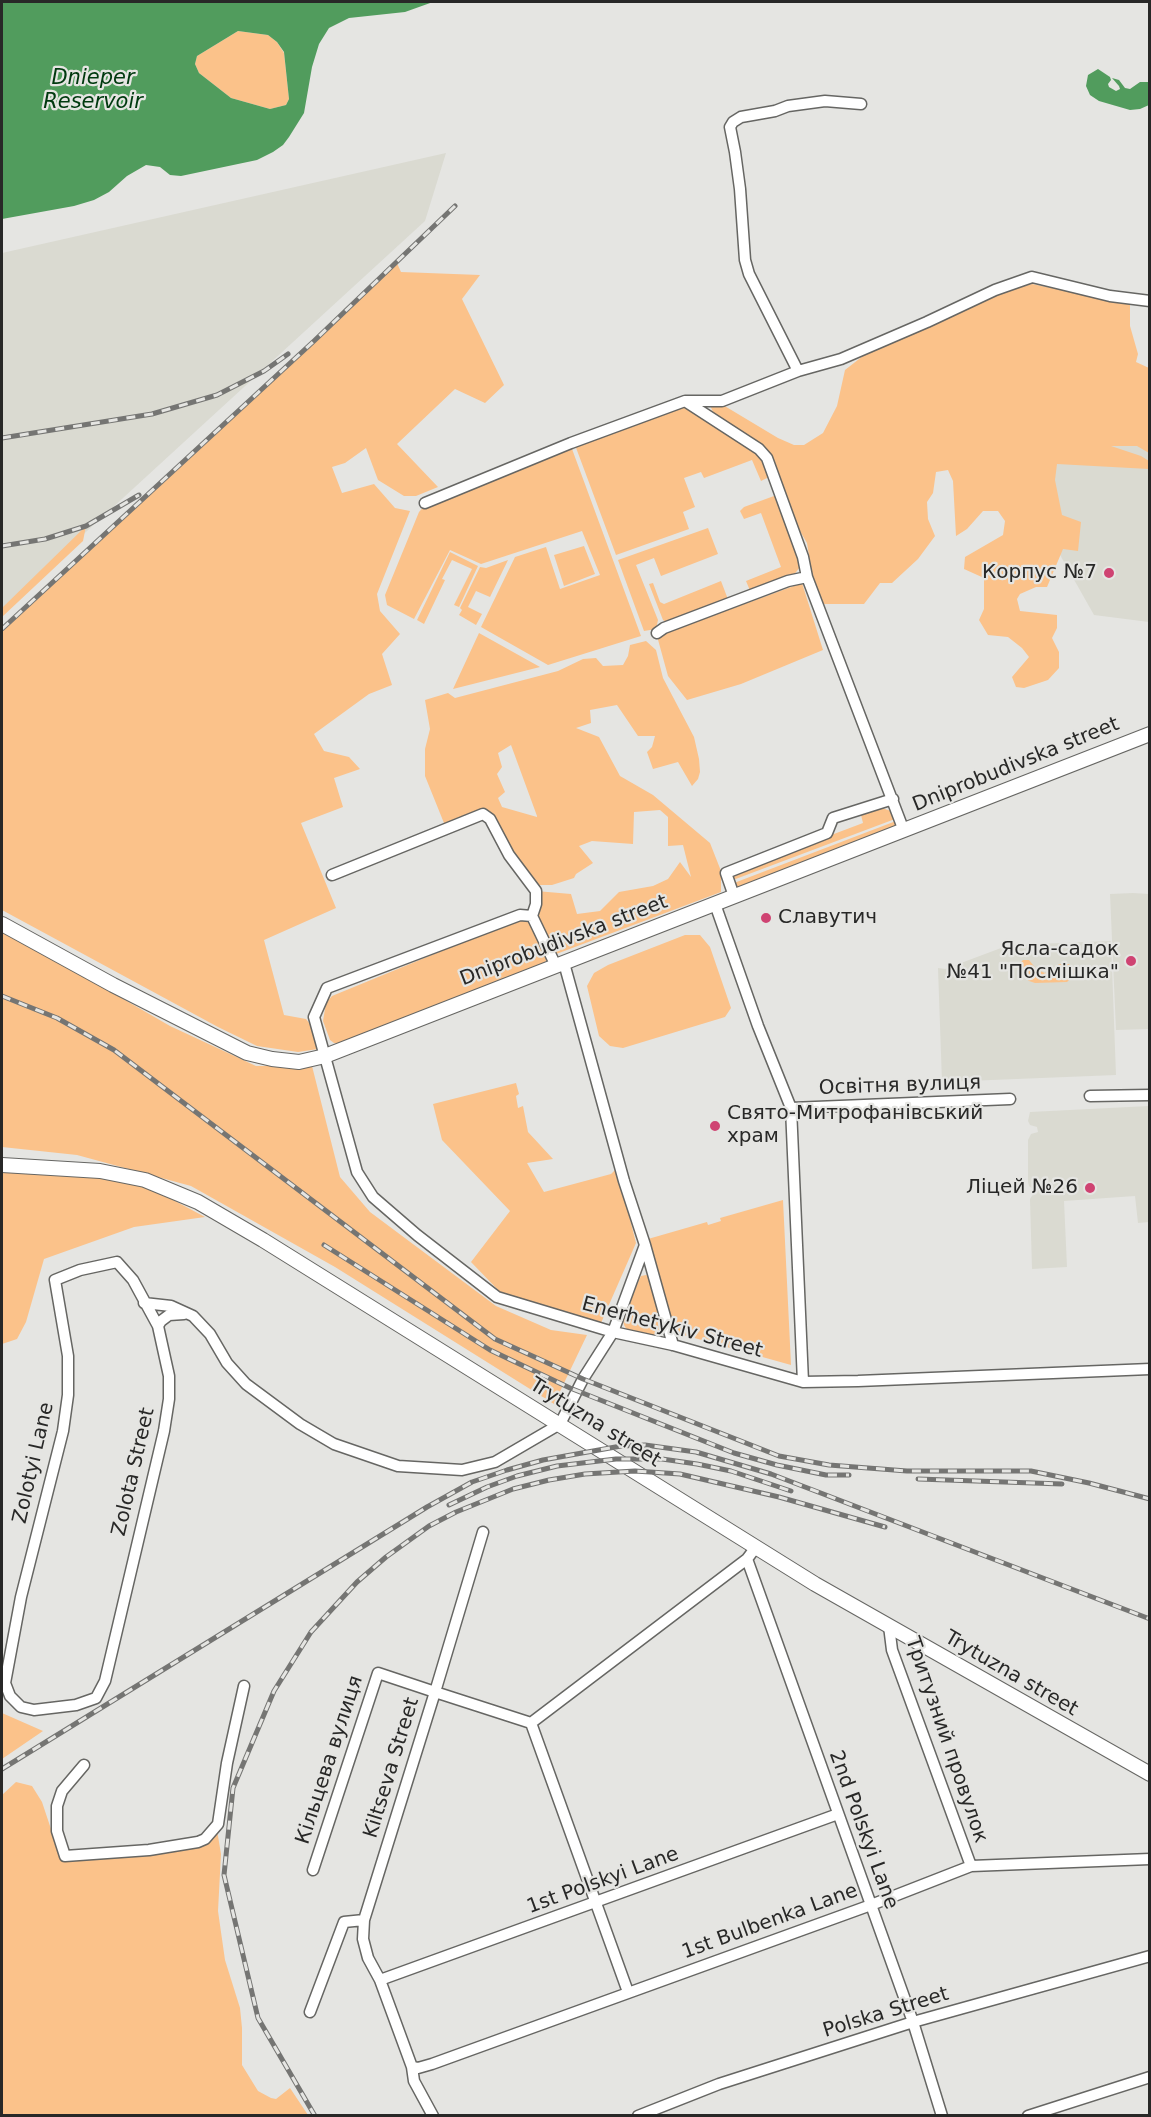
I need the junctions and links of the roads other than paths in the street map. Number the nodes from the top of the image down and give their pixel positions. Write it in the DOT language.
graph roads {
  1 [pos="861,104"];
  2 [pos="1149,301"];
  3 [pos="798,371"];
  4 [pos="685,401"];
  5 [pos="425,502"];
  6 [pos="807,577"];
  7 [pos="657,633"];
  8 [pos="1149,734"];
  9 [pos="893,799"];
  10 [pos="904,831"];
  11 [pos="332,875"];
  12 [pos="734,896"];
  13 [pos="715,903"];
  14 [pos="532,916"];
  15 [pos="2,924"];
  16 [pos="560,964"];
  17 [pos="325,1056"];
  18 [pos="1149,1095"];
  19 [pos="1090,1096"];
  20 [pos="1010,1099"];
  21 [pos="791,1108"];
  22 [pos="2,1165"];
  23 [pos="645,1245"];
  24 [pos="117,1262"];
  25 [pos="144,1303"];
  26 [pos="193,1316"];
  27 [pos="158,1326"];
  28 [pos="613,1332"];
  29 [pos="673,1345"];
  30 [pos="1149,1369"];
  31 [pos="803,1382"];
  32 [pos="560,1425"];
  33 [pos="483,1532"];
  34 [pos="756,1547"];
  35 [pos="747,1559"];
  36 [pos="889,1626"];
  37 [pos="244,1686"];
  38 [pos="435,1692"];
  39 [pos="96,1698"];
  40 [pos="531,1723"];
  41 [pos="84,1765"];
  42 [pos="1149,1774"];
  43 [pos="838,1814"];
  44 [pos="1149,1858"];
  45 [pos="971,1866"];
  46 [pos="313,1870"];
  47 [pos="596,1903"];
  48 [pos="871,1905"];
  49 [pos="364,1920"];
  50 [pos="1149,1956"];
  51 [pos="380,1980"];
  52 [pos="628,1992"];
  53 [pos="310,2012"];
  54 [pos="913,2022"];
  55 [pos="412,2067"];
  56 [pos="1149,2077"];
  57 [pos="433,2115"];
  58 [pos="638,2115"];
  59 [pos="942,2115"];
  60 [pos="1028,2115"];
  1 -- 3 [label="street"];
  2 -- 3 [label="street"];
  3 -- 4 [label="street"];
  4 -- 5 [label="street"];
  4 -- 6 [label="street"];
  6 -- 7 [label="street"];
  6 -- 9 [label="street"];
  8 -- 10 [label="street, Dniprobudivska street"];
  9 -- 10 [label="street"];
  9 -- 12 [label="street"];
  10 -- 12 [label="street, Dniprobudivska street"];
  11 -- 14 [label="street"];
  12 -- 13 [label="street, Dniprobudivska street"];
  13 -- 16 [label="street, Dniprobudivska street"];
  13 -- 21 [label="street"];
  14 -- 16 [label="street"];
  14 -- 17 [label="street, Enerhetykiv Street"];
  15 -- 17 [label="street, Dniprobudivska street"];
  16 -- 17 [label="street, Dniprobudivska street"];
  16 -- 23 [label="street"];
  17 -- 28 [label="street, Enerhetykiv Street"];
  18 -- 19 [label="street"];
  20 -- 21 [label="street, Освітня вулиця"];
  21 -- 31 [label="street"];
  22 -- 32 [label="street, Trytuzna street"];
  23 -- 28 [label="street"];
  23 -- 29 [label="street"];
  24 -- 25 [label="street, Zolota Street"];
  24 -- 39 [label="street, Zolotyi Lane"];
  25 -- 26 [label="street"];
  25 -- 27 [label="street, Zolota Street"];
  26 -- 27 [label="street"];
  26 -- 32 [label="street"];
  27 -- 39 [label="street, Zolota Street"];
  28 -- 29 [label="street, Enerhetykiv Street"];
  28 -- 32 [label="street"];
  29 -- 31 [label="street, Enerhetykiv Street"];
  30 -- 31 [label="street, Enerhetykiv Street"];
  32 -- 34 [label="street, Trytuzna street"];
  33 -- 38 [label="street"];
  34 -- 35 [label="street"];
  34 -- 36 [label="street, Trytuzna street"];
  35 -- 40 [label="street"];
  35 -- 43 [label="street, 2nd Polskyi Lane"];
  36 -- 42 [label="street, Trytuzna street"];
  36 -- 45 [label="street, Тритузний провулок"];
  37 -- 41 [label="street"];
  38 -- 40 [label="street, Kiltseva Street"];
  38 -- 46 [label="street, Кільцева вулиця"];
  38 -- 49 [label="street, Kiltseva Street"];
  40 -- 47 [label="street"];
  43 -- 47 [label="street, 1st Polskyi Lane"];
  43 -- 48 [label="street, 2nd Polskyi Lane"];
  44 -- 45 [label="street, 1st Bulbenka Lane"];
  45 -- 48 [label="street, 1st Bulbenka Lane"];
  47 -- 51 [label="street, 1st Polskyi Lane"];
  47 -- 52 [label="street"];
  48 -- 52 [label="street, 1st Bulbenka Lane"];
  48 -- 54 [label="street, 2nd Polskyi Lane"];
  49 -- 51 [label="street, Kiltseva Street"];
  49 -- 53 [label="street"];
  50 -- 54 [label="street, Polska Street"];
  51 -- 55 [label="street, Kiltseva Street"];
  52 -- 55 [label="street, 1st Bulbenka Lane"];
  54 -- 58 [label="street, Polska Street"];
  54 -- 59 [label="street, 2nd Polskyi Lane"];
  55 -- 57 [label="street, Kiltseva Street"];
  56 -- 60 [label="street"];
}
